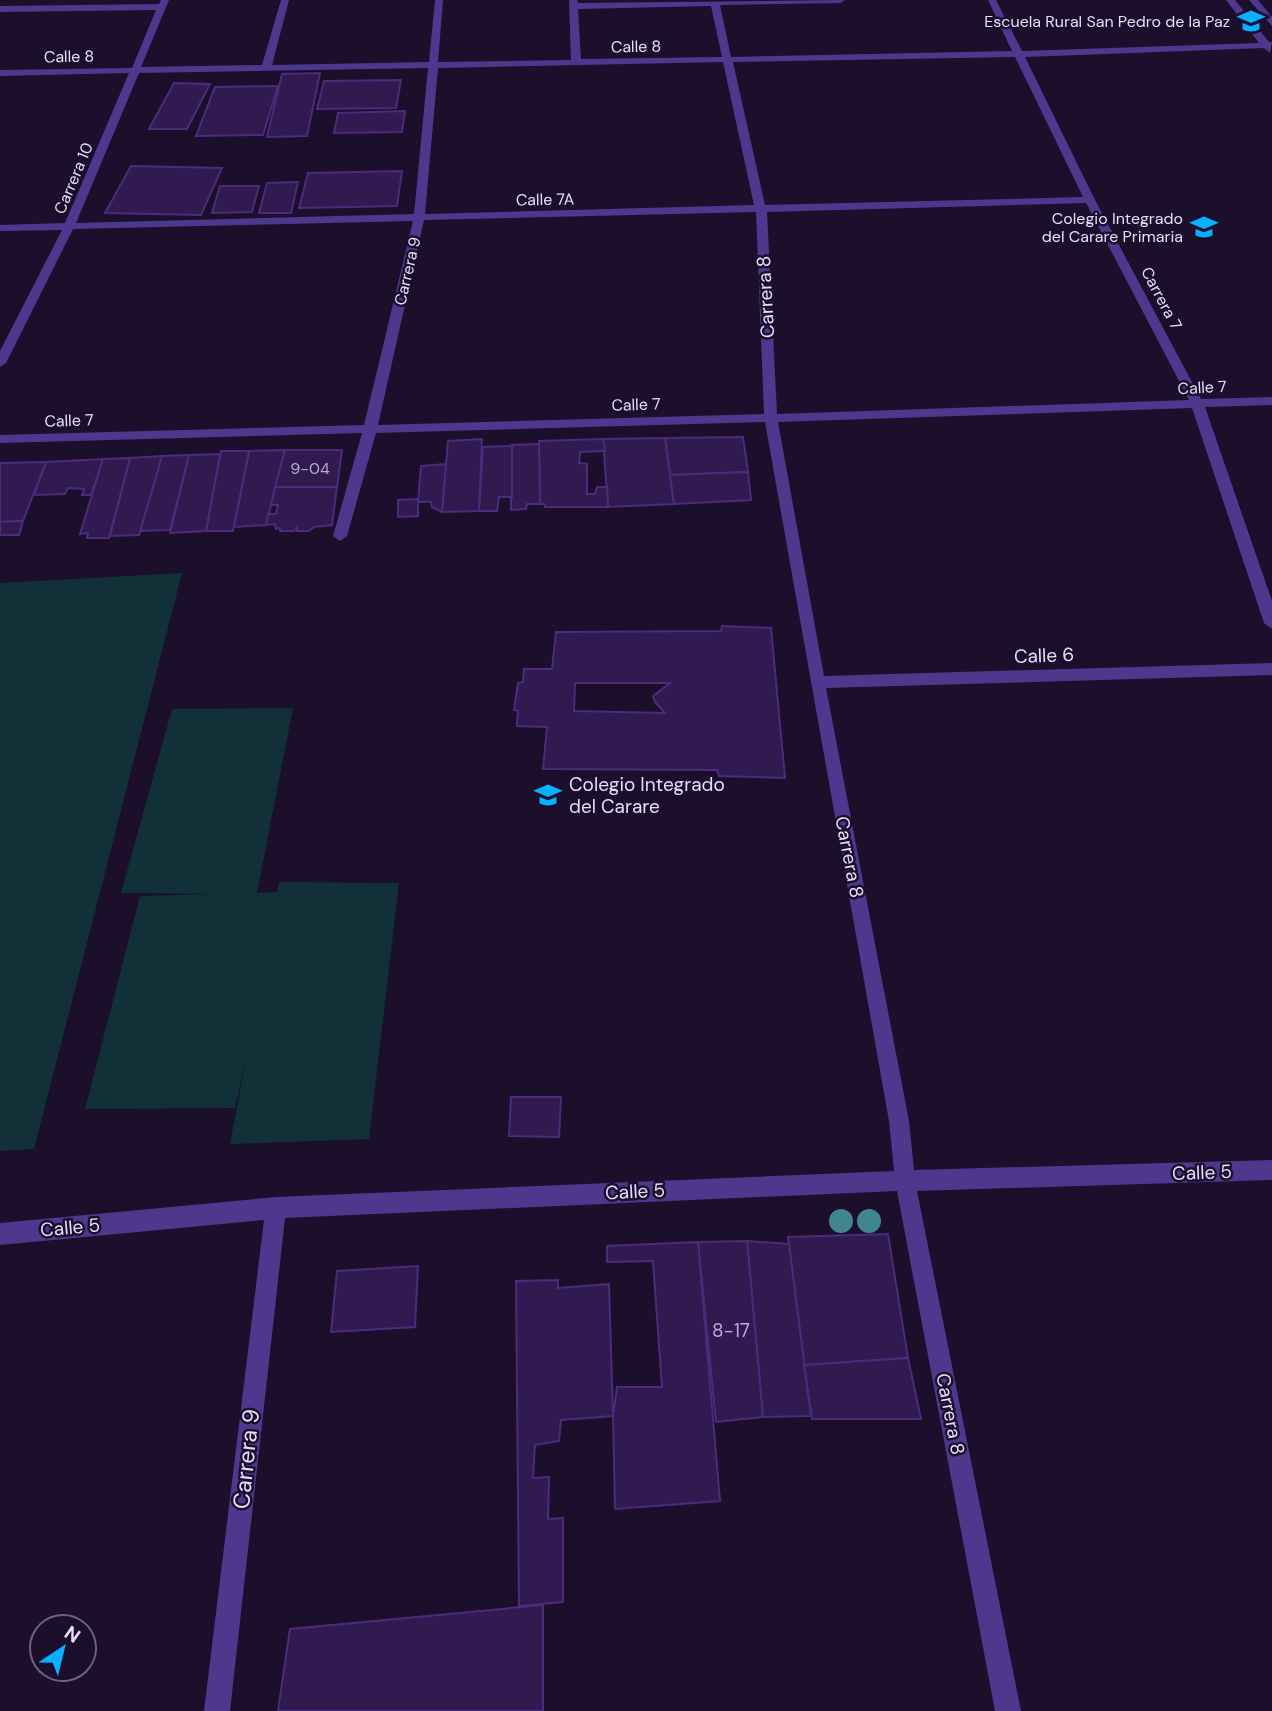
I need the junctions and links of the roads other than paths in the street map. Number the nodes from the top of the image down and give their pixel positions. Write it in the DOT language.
graph roads {
  1 [pos="285,0"];
  2 [pos="439,0"];
  3 [pos="841,0"];
  4 [pos="992,0"];
  5 [pos="1230,0"];
  6 [pos="1253,0"];
  7 [pos="714,1"];
  8 [pos="163,3"];
  9 [pos="574,3"];
  10 [pos="0,9"];
  11 [pos="1272,23"];
  12 [pos="1270,47"];
  13 [pos="1021,54"];
  14 [pos="727,60"];
  15 [pos="576,63"];
  16 [pos="433,65"];
  17 [pos="266,69"];
  18 [pos="135,71"];
  19 [pos="0,73"];
  20 [pos="1090,200"];
  21 [pos="761,210"];
  22 [pos="419,218"];
  23 [pos="69,227"];
  24 [pos="0,228"];
  25 [pos="0,363"];
  26 [pos="1272,401"];
  27 [pos="1198,405"];
  28 [pos="771,418"];
  29 [pos="370,429"];
  30 [pos="0,439"];
  31 [pos="340,536"];
  32 [pos="1272,623"];
  33 [pos="1272,669"];
  34 [pos="817,682"];
  35 [pos="1272,1170"];
  36 [pos="905,1181"];
  37 [pos="276,1208"];
  38 [pos="0,1234"];
  39 [pos="217,1711"];
  40 [pos="1008,1711"];
  1 -- 17 [label="street"];
  2 -- 16 [label="street, Carrera 9"];
  3 -- 7 [label="street"];
  4 -- 13 [label="street, Carrera 7"];
  5 -- 12 [label="street"];
  6 -- 11 [label="street"];
  7 -- 9 [label="street"];
  7 -- 14 [label="street, Carrera 8"];
  8 -- 10 [label="street"];
  8 -- 18 [label="street, Carrera 10"];
  9 -- 15 [label="street"];
  12 -- 13 [label="street, Calle 8"];
  13 -- 14 [label="street, Calle 8"];
  13 -- 20 [label="street, Carrera 7"];
  14 -- 15 [label="street, Calle 8"];
  14 -- 21 [label="street, Carrera 8"];
  15 -- 16 [label="street, Calle 8"];
  16 -- 17 [label="street, Calle 8"];
  16 -- 22 [label="street, Carrera 9"];
  17 -- 18 [label="street, Calle 8"];
  18 -- 19 [label="street, Calle 8"];
  18 -- 23 [label="street, Carrera 10"];
  20 -- 21 [label="street, Calle 7A"];
  20 -- 27 [label="street, Carrera 7"];
  21 -- 22 [label="street, Calle 7A"];
  21 -- 28 [label="street, Carrera 8"];
  22 -- 23 [label="street, Calle 7A"];
  22 -- 29 [label="street, Carrera 9"];
  23 -- 24 [label="street, Calle 7A"];
  23 -- 25 [label="street, Carrera 10"];
  26 -- 27 [label="street, Calle 7"];
  27 -- 28 [label="street, Calle 7"];
  27 -- 32 [label="street, Carrera 7"];
  28 -- 29 [label="street, Calle 7"];
  28 -- 34 [label="street, Carrera 8"];
  29 -- 30 [label="street, Calle 7"];
  29 -- 31 [label="street, Carrera 9"];
  33 -- 34 [label="street, Calle 6"];
  34 -- 36 [label="street, Carrera 8"];
  35 -- 36 [label="street, Calle 5"];
  36 -- 37 [label="street, Calle 5"];
  36 -- 40 [label="street, Carrera 8"];
  37 -- 38 [label="street, Calle 5"];
  37 -- 39 [label="street, Carrera 9"];
}
